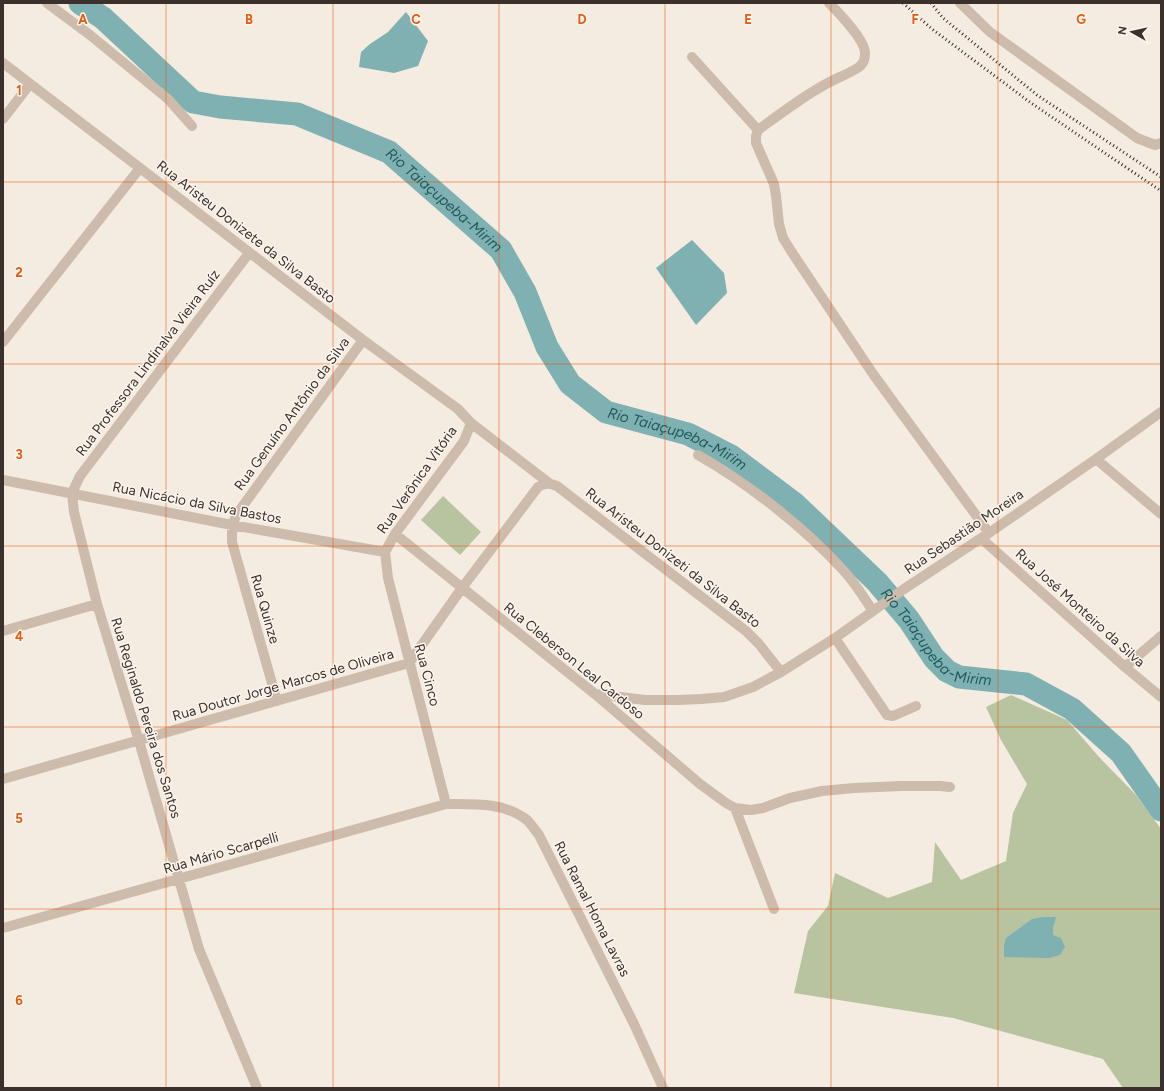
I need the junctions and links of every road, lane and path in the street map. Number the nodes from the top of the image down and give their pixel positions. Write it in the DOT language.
graph roads {
  1 [pos="47,3"];
  2 [pos="830,3"];
  3 [pos="960,3"];
  4 [pos="692,57"];
  5 [pos="3,64"];
  6 [pos="30,84"];
  7 [pos="3,119"];
  8 [pos="192,126"];
  9 [pos="758,130"];
  10 [pos="1161,143"];
  11 [pos="140,168"];
  12 [pos="249,253"];
  13 [pos="363,340"];
  14 [pos="3,342"];
  15 [pos="1161,412"];
  16 [pos="471,423"];
  17 [pos="698,455"];
  18 [pos="1096,459"];
  19 [pos="3,480"];
  20 [pos="549,483"];
  21 [pos="72,493"];
  22 [pos="1161,514"];
  23 [pos="232,525"];
  24 [pos="395,534"];
  25 [pos="986,536"];
  26 [pos="385,552"];
  27 [pos="462,588"];
  28 [pos="97,604"];
  29 [pos="873,611"];
  30 [pos="3,631"];
  31 [pos="1161,636"];
  32 [pos="836,638"];
  33 [pos="409,663"];
  34 [pos="1125,667"];
  35 [pos="781,672"];
  36 [pos="595,694"];
  37 [pos="1161,696"];
  38 [pos="277,701"];
  39 [pos="916,706"];
  40 [pos="139,741"];
  41 [pos="3,779"];
  42 [pos="950,787"];
  43 [pos="446,804"];
  44 [pos="735,808"];
  45 [pos="179,879"];
  46 [pos="774,910"];
  47 [pos="3,928"];
  48 [pos="258,1088"];
  49 [pos="663,1088"];
  1 -- 8 [label="street"];
  2 -- 9 [label="street"];
  3 -- 10 [label="street"];
  4 -- 9 [label="street"];
  5 -- 6 [label="street, Rua Aristeu Donizete da Silva Basto"];
  6 -- 7 [label="street"];
  6 -- 11 [label="street, Rua Aristeu Donizete da Silva Basto"];
  9 -- 25 [label="street, Rua José Monteiro da Silva"];
  11 -- 12 [label="street, Rua Aristeu Donizete da Silva Basto"];
  11 -- 14 [label="street"];
  12 -- 13 [label="street, Rua Aristeu Donizete da Silva Basto"];
  12 -- 21 [label="street, Rua Professora Lindinalva Vieira Ruíz"];
  13 -- 16 [label="street, Rua Aristeu Donizete da Silva Basto"];
  13 -- 23 [label="street, Rua Genuíno Antônio da Silva"];
  15 -- 18 [label="street, Rua Sebastião Moreira"];
  16 -- 20 [label="street, Rua Aristeu Donizeti da Silva Basto"];
  16 -- 24 [label="street, Rua Verônica Vitória"];
  17 -- 29 [label="street"];
  18 -- 22 [label="street"];
  18 -- 25 [label="street, Rua Sebastião Moreira"];
  19 -- 21 [label="street, Rua Nicácio da Silva Bastos"];
  20 -- 27 [label="street"];
  20 -- 35 [label="street, Rua Aristeu Donizeti da Silva Basto"];
  21 -- 23 [label="street, Rua Nicácio da Silva Bastos"];
  21 -- 28 [label="street, Rua Reginaldo Pereira dos Santos"];
  23 -- 26 [label="street, Rua Nicácio da Silva Bastos"];
  23 -- 38 [label="street, Rua Quinze"];
  24 -- 26 [label="street, Rua Verônica Vitória"];
  24 -- 27 [label="street, Rua Cleberson Leal Cardoso"];
  25 -- 29 [label="street, Rua Sebastião Moreira"];
  25 -- 34 [label="street, Rua José Monteiro da Silva"];
  26 -- 33 [label="street, Rua Cinco"];
  27 -- 33 [label="street"];
  27 -- 36 [label="street, Rua Cleberson Leal Cardoso"];
  28 -- 30 [label="street"];
  28 -- 40 [label="street, Rua Reginaldo Pereira dos Santos"];
  29 -- 32 [label="street, Rua Sebastião Moreira"];
  31 -- 34 [label="street"];
  32 -- 35 [label="street, Rua Sebastião Moreira"];
  32 -- 39 [label="street"];
  33 -- 38 [label="street, Rua Doutor Jorge Marcos de Oliveira"];
  33 -- 43 [label="street, Rua Cinco"];
  34 -- 37 [label="street, Rua José Monteiro da Silva"];
  35 -- 36 [label="street, Rua Sebastião Moreira"];
  36 -- 44 [label="street, Rua Cleberson Leal Cardoso"];
  38 -- 40 [label="street, Rua Doutor Jorge Marcos de Oliveira"];
  40 -- 41 [label="street, Rua Doutor Jorge Marcos de Oliveira"];
  40 -- 45 [label="street, Rua Reginaldo Pereira dos Santos"];
  42 -- 44 [label="street"];
  43 -- 45 [label="street, Rua Mário Scarpelli"];
  43 -- 49 [label="street, Rua Ramal Homa Lavras"];
  44 -- 46 [label="street"];
  45 -- 47 [label="street, Rua Mário Scarpelli"];
  45 -- 48 [label="street, Rua Reginaldo Pereira dos Santos"];
}
